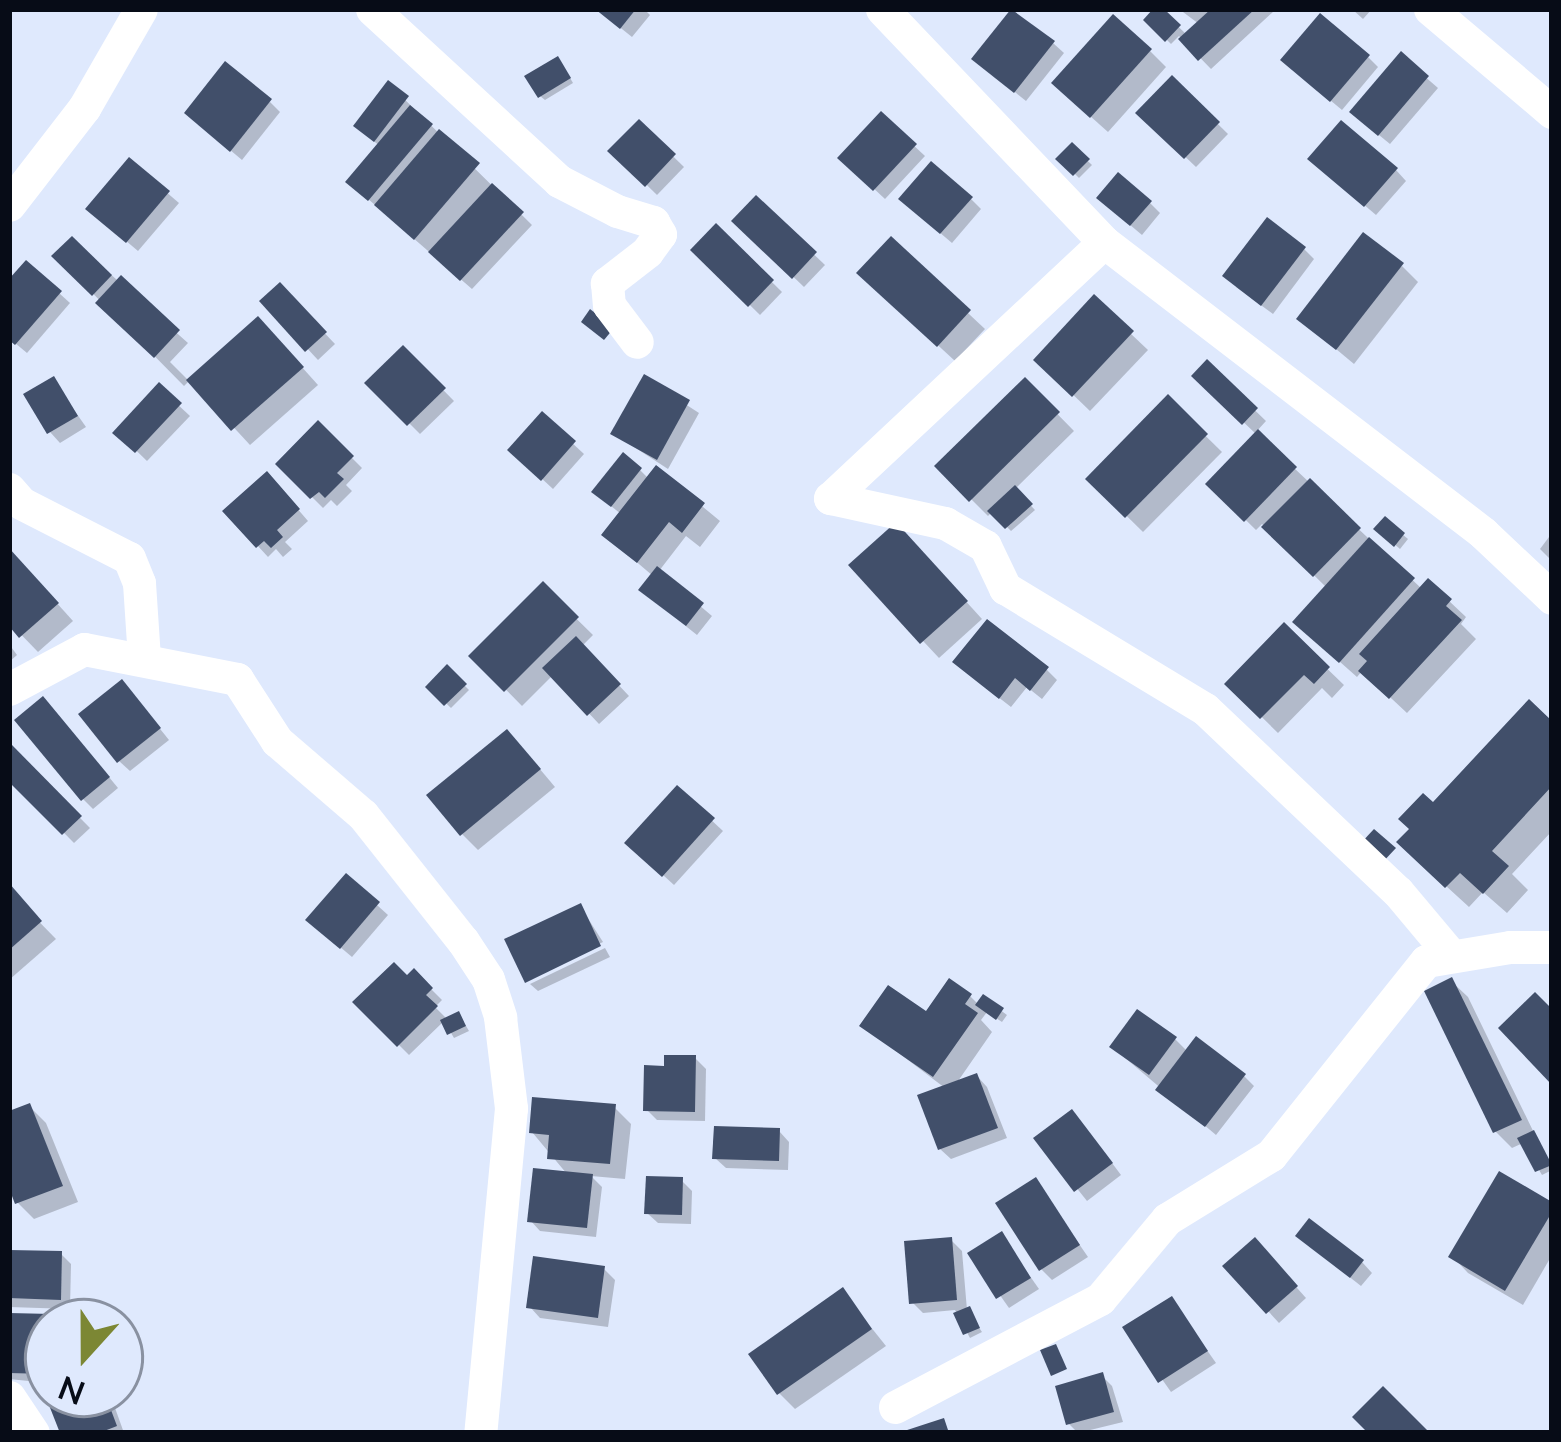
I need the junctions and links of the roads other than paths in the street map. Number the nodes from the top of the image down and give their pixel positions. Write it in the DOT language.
graph roads {
  1 [pos="141,9"];
  2 [pos="372,9"];
  3 [pos="882,9"];
  4 [pos="1430,9"];
  5 [pos="1552,112"];
  6 [pos="9,205"];
  7 [pos="1104,242"];
  8 [pos="637,342"];
  9 [pos="9,489"];
  10 [pos="1552,598"];
  11 [pos="144,658"];
  12 [pos="9,689"];
  13 [pos="1552,947"];
  14 [pos="1450,954"];
  15 [pos="9,1397"];
  16 [pos="895,1407"];
  17 [pos="33,1433"];
  18 [pos="480,1433"];
  1 -- 6 [label="street"];
  2 -- 8 [label="street"];
  3 -- 7 [label="street"];
  4 -- 5 [label="street"];
  7 -- 10 [label="street"];
  7 -- 14 [label="street"];
  9 -- 11 [label="street"];
  11 -- 12 [label="street"];
  11 -- 18 [label="street"];
  13 -- 14 [label="street"];
  14 -- 16 [label="street"];
  15 -- 17 [label="street"];
}
